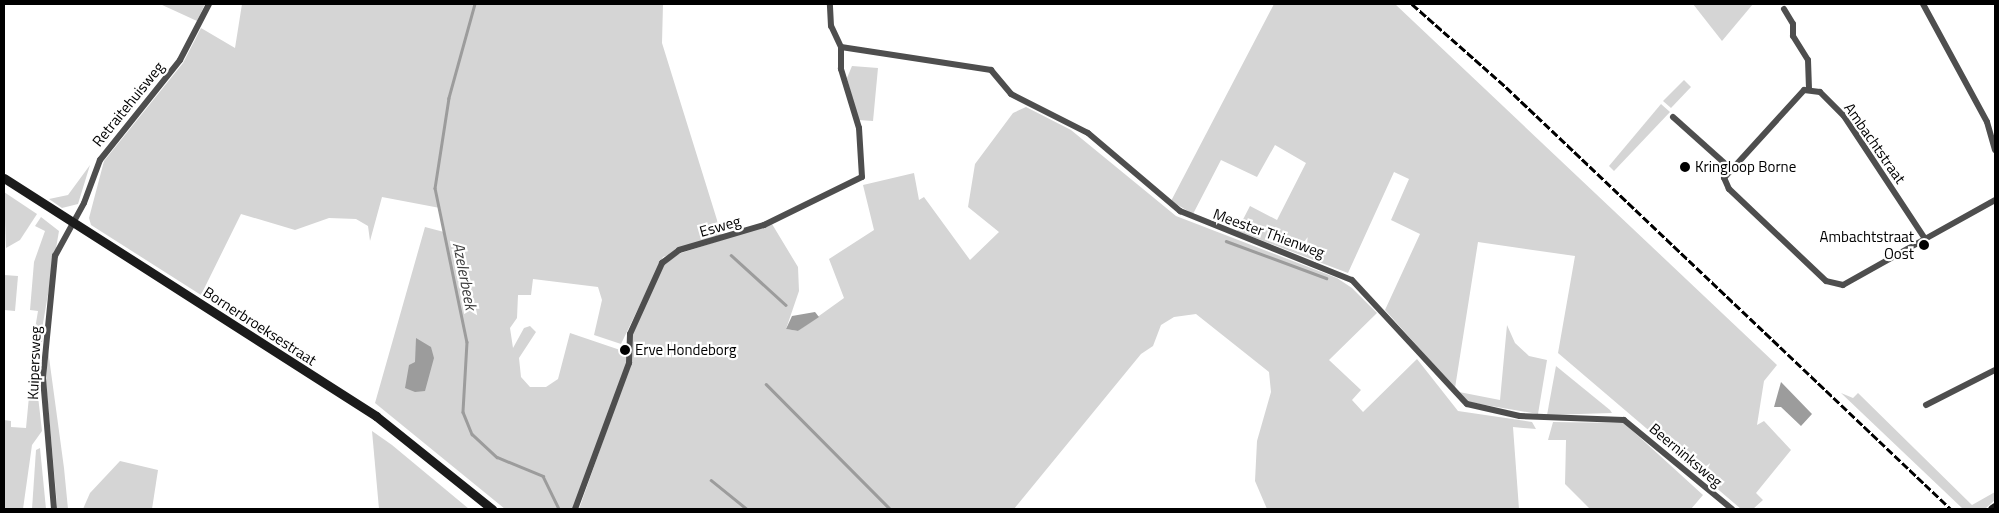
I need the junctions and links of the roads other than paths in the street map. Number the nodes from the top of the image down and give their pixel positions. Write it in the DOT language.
graph roads {
  1 [pos="209,4"];
  2 [pos="830,4"];
  3 [pos="1923,4"];
  4 [pos="1784,9"];
  5 [pos="841,47"];
  6 [pos="1809,89"];
  7 [pos="1673,117"];
  8 [pos="1995,150"];
  9 [pos="1730,168"];
  10 [pos="4,178"];
  11 [pos="1995,200"];
  12 [pos="72,222"];
  13 [pos="1925,239"];
  14 [pos="1995,370"];
  15 [pos="1926,404"];
  16 [pos="1624,420"];
  17 [pos="1995,507"];
  18 [pos="54,509"];
  19 [pos="492,509"];
  20 [pos="575,509"];
  21 [pos="1732,509"];
  22 [pos="1992,509"];
  1 -- 12 [label="street, Retraitehuisweg"];
  2 -- 5 [label="street, Esweg"];
  3 -- 8 [label="street"];
  4 -- 6 [label="street"];
  5 -- 16 [label="street, Meester Thienweg"];
  5 -- 20 [label="street, Esweg"];
  6 -- 9 [label="street"];
  6 -- 13 [label="street, Ambachtstraat"];
  7 -- 9 [label="street"];
  9 -- 13 [label="street"];
  10 -- 12 [label="main road, Bornerbroeksestraat"];
  11 -- 13 [label="street"];
  12 -- 18 [label="street, Kuipersweg"];
  12 -- 19 [label="main road, Bornerbroeksestraat"];
  14 -- 15 [label="street"];
  16 -- 21 [label="street, Beerninksweg"];
  17 -- 22 [label="main road"];
}
